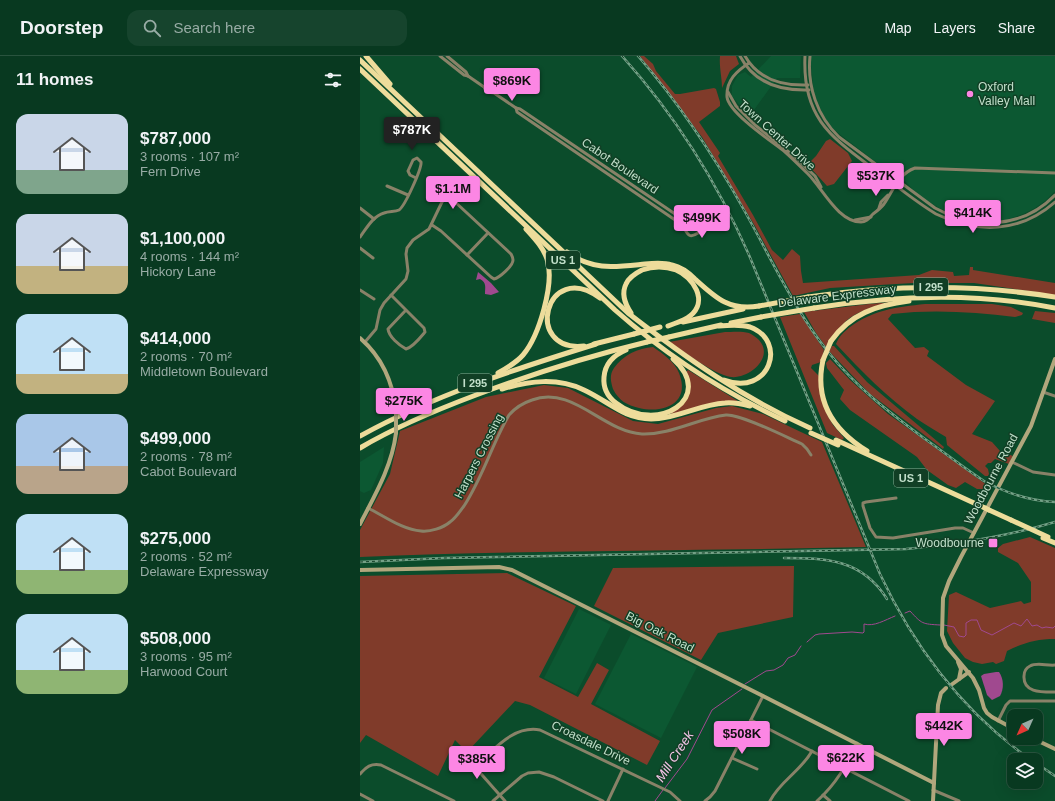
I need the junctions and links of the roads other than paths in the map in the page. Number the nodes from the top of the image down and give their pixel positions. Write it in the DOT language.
graph roads {
  1 [pos="366,56"];
  2 [pos="440,56"];
  3 [pos="447,56"];
  4 [pos="740,56"];
  5 [pos="745,56"];
  6 [pos="805,56"];
  7 [pos="810,56"];
  8 [pos="360,60"];
  9 [pos="749,63"];
  10 [pos="745,66"];
  11 [pos="360,70"];
  12 [pos="468,76"];
  13 [pos="807,85"];
  14 [pos="811,85"];
  15 [pos="812,89"];
  16 [pos="808,90"];
  17 [pos="406,103"];
  18 [pos="516,108"];
  19 [pos="1055,173"];
  20 [pos="416,178"];
  21 [pos="898,181"];
  22 [pos="896,185"];
  23 [pos="387,186"];
  24 [pos="408,195"];
  25 [pos="1055,195"];
  26 [pos="1055,202"];
  27 [pos="360,208"];
  28 [pos="511,212"];
  29 [pos="374,219"];
  30 [pos="432,225"];
  31 [pos="488,233"];
  32 [pos="547,236"];
  33 [pos="360,237"];
  34 [pos="360,248"];
  35 [pos="468,255"];
  36 [pos="373,258"];
  37 [pos="360,290"];
  38 [pos="364,293"];
  39 [pos="391,295"];
  40 [pos="938,297"];
  41 [pos="1055,297"];
  42 [pos="360,298"];
  43 [pos="374,299"];
  44 [pos="757,306"];
  45 [pos="1055,308"];
  46 [pos="406,310"];
  47 [pos="615,310"];
  48 [pos="640,322"];
  49 [pos="668,326"];
  50 [pos="719,326"];
  51 [pos="360,338"];
  52 [pos="365,342"];
  53 [pos="646,343"];
  54 [pos="596,344"];
  55 [pos="659,346"];
  56 [pos="1055,359"];
  57 [pos="710,374"];
  58 [pos="472,385"];
  59 [pos="1043,392"];
  60 [pos="476,396"];
  61 [pos="1055,396"];
  62 [pos="762,410"];
  63 [pos="811,431"];
  64 [pos="360,436"];
  65 [pos="837,443"];
  66 [pos="360,448"];
  67 [pos="811,455"];
  68 [pos="885,462"];
  69 [pos="1012,462"];
  70 [pos="1055,475"];
  71 [pos="896,498"];
  72 [pos="368,508"];
  73 [pos="986,510"];
  74 [pos="360,524"];
  75 [pos="974,533"];
  76 [pos="1045,537"];
  77 [pos="1055,540"];
  78 [pos="1055,544"];
  79 [pos="360,570"];
  80 [pos="954,655"];
  81 [pos="1055,665"];
  82 [pos="969,672"];
  83 [pos="959,679"];
  84 [pos="951,685"];
  85 [pos="946,688"];
  86 [pos="1055,692"];
  87 [pos="763,696"];
  88 [pos="1055,701"];
  89 [pos="751,720"];
  90 [pos="998,721"];
  91 [pos="1007,726"];
  92 [pos="857,743"];
  93 [pos="1043,743"];
  94 [pos="1055,749"];
  95 [pos="460,750"];
  96 [pos="812,751"];
  97 [pos="732,758"];
  98 [pos="475,766"];
  99 [pos="844,767"];
  100 [pos="623,769"];
  101 [pos="757,769"];
  102 [pos="360,774"];
  103 [pos="934,783"];
  104 [pos="933,790"];
  105 [pos="360,794"];
  106 [pos="500,795"];
  107 [pos="824,795"];
  108 [pos="373,801"];
  109 [pos="454,801"];
  110 [pos="493,801"];
  111 [pos="505,801"];
  112 [pos="603,801"];
  113 [pos="608,801"];
  114 [pos="680,801"];
  115 [pos="706,801"];
  116 [pos="770,801"];
  117 [pos="817,801"];
  118 [pos="830,801"];
  119 [pos="909,801"];
  120 [pos="933,801"];
  121 [pos="959,801"];
  1 -- 17 [label="highway"];
  2 -- 12 [label="street, Cabot Boulevard"];
  3 -- 12 [label="street, Cabot Boulevard"];
  4 -- 10 [label="street"];
  5 -- 9 [label="street"];
  6 -- 13 [label="street"];
  7 -- 14 [label="street"];
  8 -- 17 [label="highway, US 1"];
  9 -- 10 [label="street, Town Center Drive"];
  9 -- 13 [label="street"];
  10 -- 16 [label="street"];
  10 -- 22 [label="street, Town Center Drive"];
  11 -- 28 [label="highway, US 1"];
  12 -- 18 [label="street, Cabot Boulevard"];
  13 -- 14 [label="street"];
  13 -- 16 [label="street"];
  14 -- 15 [label="street"];
  15 -- 16 [label="street"];
  15 -- 21 [label="street"];
  16 -- 22 [label="street"];
  17 -- 32 [label="highway, US 1"];
  18 -- 18 [label="street, Cabot Boulevard"];
  19 -- 21 [label="street"];
  20 -- 20 [label="street"];
  20 -- 24 [label="street"];
  21 -- 22 [label="street, Town Center Drive"];
  21 -- 25 [label="street"];
  22 -- 26 [label="street"];
  23 -- 24 [label="street"];
  24 -- 29 [label="street"];
  27 -- 29 [label="street"];
  28 -- 47 [label="highway, US 1"];
  28 -- 58 [label="highway"];
  29 -- 33 [label="street"];
  30 -- 31 [label="street"];
  30 -- 35 [label="street"];
  30 -- 39 [label="street"];
  31 -- 35 [label="street"];
  31 -- 35 [label="street"];
  32 -- 44 [label="highway"];
  32 -- 48 [label="highway, US 1"];
  34 -- 36 [label="street"];
  37 -- 38 [label="street"];
  38 -- 42 [label="street"];
  38 -- 43 [label="street"];
  39 -- 46 [label="street"];
  39 -- 52 [label="street"];
  40 -- 45 [label="highway, Delaware Expressway / I 295"];
  40 -- 50 [label="highway, Delaware Expressway / I 295, bridge"];
  40 -- 68 [label="highway, bridge"];
  41 -- 44 [label="highway, Delaware Expressway / I 295, bridge"];
  44 -- 49 [label="highway, Delaware Expressway / I 295"];
  46 -- 46 [label="street"];
  47 -- 54 [label="highway"];
  47 -- 55 [label="highway, US 1"];
  48 -- 49 [label="highway"];
  48 -- 57 [label="highway, US 1"];
  49 -- 54 [label="highway, Delaware Expressway / I 295, bridge"];
  50 -- 53 [label="highway, Delaware Expressway / I 295, bridge"];
  50 -- 57 [label="highway"];
  51 -- 52 [label="street"];
  52 -- 72 [label="street, bridge"];
  53 -- 55 [label="highway"];
  53 -- 60 [label="highway, I 295"];
  54 -- 58 [label="highway, I 295"];
  55 -- 62 [label="highway, US 1"];
  56 -- 59 [label="street, Woodbourne Road"];
  57 -- 63 [label="highway, US 1"];
  58 -- 64 [label="highway, I 295"];
  59 -- 61 [label="street"];
  59 -- 69 [label="street, Woodbourne Road"];
  60 -- 62 [label="highway"];
  60 -- 66 [label="highway, I 295"];
  62 -- 63 [label="highway, US 1"];
  63 -- 65 [label="highway, US 1"];
  65 -- 68 [label="highway, US 1"];
  65 -- 73 [label="highway, US 1"];
  67 -- 72 [label="street, Harpers Crossing"];
  68 -- 73 [label="highway, US 1"];
  69 -- 70 [label="street"];
  69 -- 75 [label="street, Woodbourne Road"];
  71 -- 75 [label="street"];
  72 -- 74 [label="street"];
  73 -- 76 [label="highway, US 1, bridge"];
  75 -- 80 [label="street, Woodbourne Road"];
  76 -- 77 [label="highway, US 1"];
  76 -- 78 [label="highway, US 1"];
  79 -- 87 [label="street, Big Oak Road"];
  80 -- 82 [label="street, Woodbourne Road"];
  80 -- 83 [label="street"];
  81 -- 86 [label="street"];
  82 -- 83 [label="street"];
  82 -- 90 [label="street, Woodbourne Road"];
  83 -- 84 [label="street"];
  85 -- 103 [label="street"];
  87 -- 89 [label="street"];
  87 -- 92 [label="street, Big Oak Road"];
  88 -- 90 [label="street"];
  89 -- 96 [label="street"];
  89 -- 97 [label="street"];
  90 -- 91 [label="street, Woodbourne Road"];
  92 -- 99 [label="street"];
  92 -- 103 [label="street, Big Oak Road"];
  93 -- 94 [label="street"];
  95 -- 98 [label="street"];
  96 -- 99 [label="street"];
  96 -- 116 [label="street"];
  97 -- 101 [label="street"];
  97 -- 115 [label="street"];
  98 -- 100 [label="street, Croasdale Drive"];
  98 -- 106 [label="street"];
  99 -- 107 [label="street"];
  99 -- 119 [label="street"];
  100 -- 113 [label="street"];
  100 -- 114 [label="street, Croasdale Drive"];
  102 -- 109 [label="street"];
  103 -- 104 [label="street"];
  104 -- 120 [label="street"];
  104 -- 121 [label="street"];
  105 -- 108 [label="street"];
  106 -- 110 [label="street"];
  106 -- 111 [label="street"];
  106 -- 112 [label="street"];
  107 -- 117 [label="street"];
  107 -- 118 [label="street"];
}
